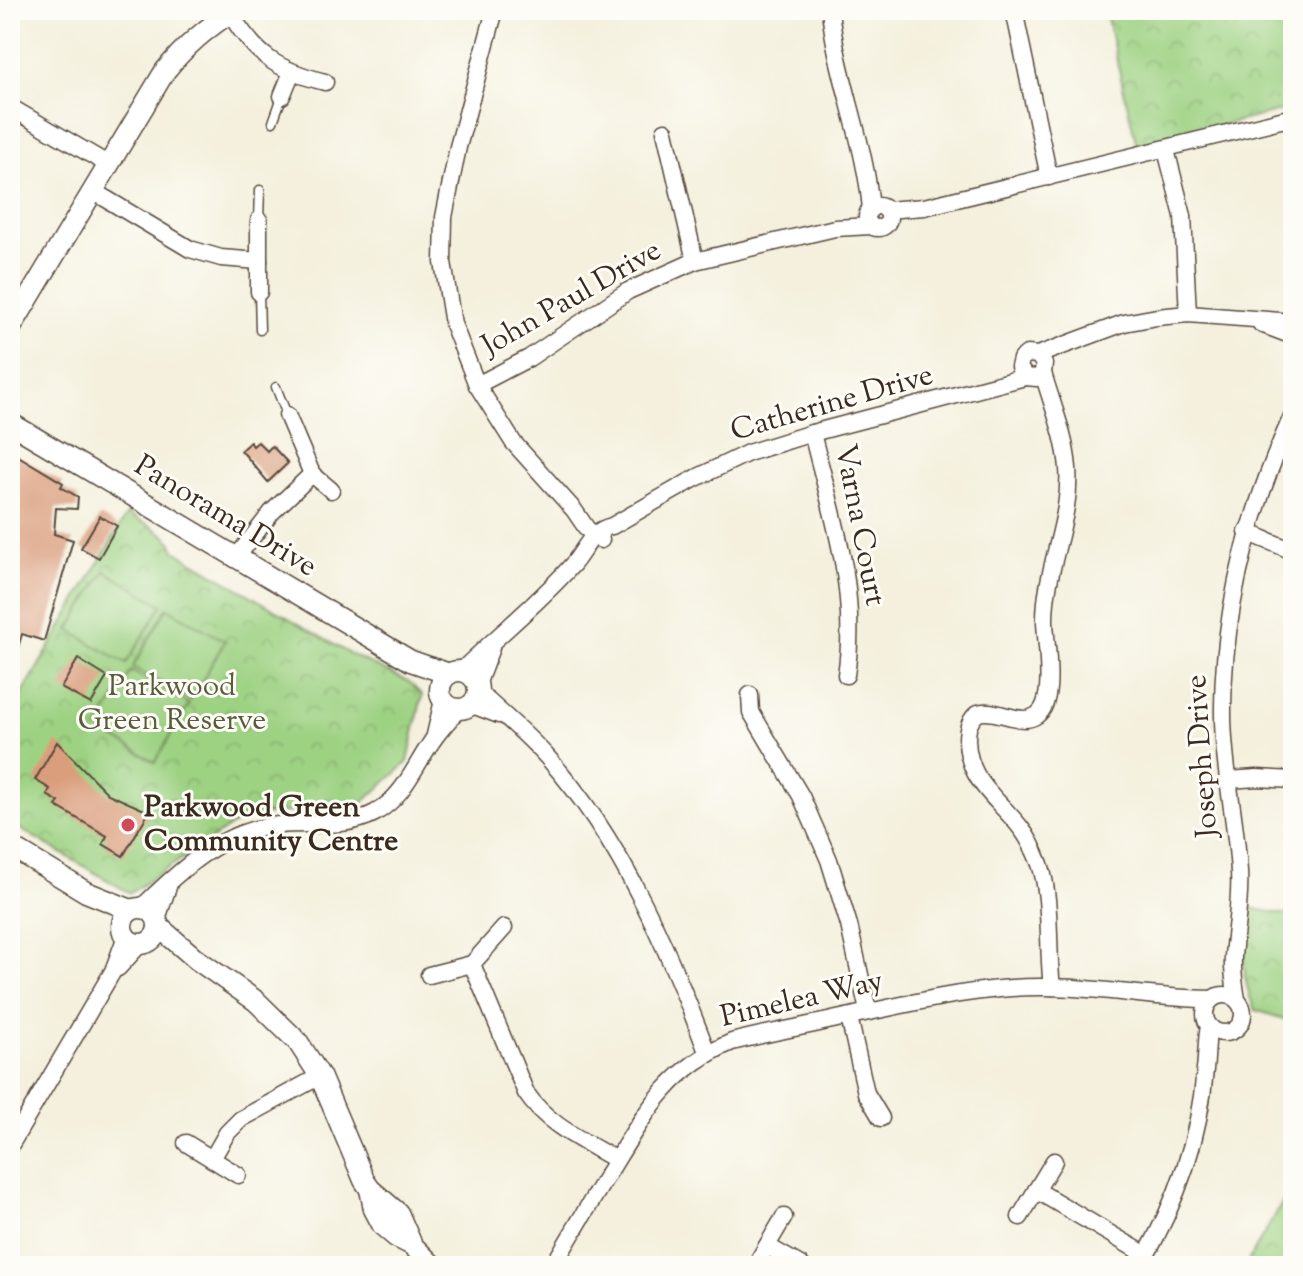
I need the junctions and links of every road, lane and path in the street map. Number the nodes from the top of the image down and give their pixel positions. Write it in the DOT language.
graph roads {
  1 [pos="495,10"];
  2 [pos="830,10"];
  3 [pos="1014,10"];
  4 [pos="233,12"];
  5 [pos="291,74"];
  6 [pos="325,82"];
  7 [pos="282,96"];
  8 [pos="10,107"];
  9 [pos="1293,117"];
  10 [pos="273,122"];
  11 [pos="665,131"];
  12 [pos="1166,150"];
  13 [pos="109,165"];
  14 [pos="1049,177"];
  15 [pos="260,190"];
  16 [pos="93,191"];
  17 [pos="878,215"];
  18 [pos="259,220"];
  19 [pos="259,261"];
  20 [pos="695,261"];
  21 [pos="259,292"];
  22 [pos="1188,314"];
  23 [pos="1232,317"];
  24 [pos="1293,322"];
  25 [pos="10,329"];
  26 [pos="260,330"];
  27 [pos="1293,336"];
  28 [pos="1034,370"];
  29 [pos="477,385"];
  30 [pos="276,387"];
  31 [pos="1293,414"];
  32 [pos="287,415"];
  33 [pos="10,423"];
  34 [pos="812,433"];
  35 [pos="312,474"];
  36 [pos="331,490"];
  37 [pos="1247,532"];
  38 [pos="597,536"];
  39 [pos="1293,551"];
  40 [pos="235,559"];
  41 [pos="846,675"];
  42 [pos="459,690"];
  43 [pos="750,695"];
  44 [pos="1228,780"];
  45 [pos="1293,780"];
  46 [pos="10,846"];
  47 [pos="141,926"];
  48 [pos="504,928"];
  49 [pos="1232,960"];
  50 [pos="472,964"];
  51 [pos="429,975"];
  52 [pos="1049,987"];
  53 [pos="1214,998"];
  54 [pos="1173,999"];
  55 [pos="1237,1000"];
  56 [pos="868,1011"];
  57 [pos="849,1017"];
  58 [pos="1207,1021"];
  59 [pos="1225,1033"];
  60 [pos="707,1052"];
  61 [pos="1206,1068"];
  62 [pos="320,1076"];
  63 [pos="881,1118"];
  64 [pos="186,1143"];
  65 [pos="10,1146"];
  66 [pos="212,1159"];
  67 [pos="616,1160"];
  68 [pos="1054,1161"];
  69 [pos="238,1175"];
  70 [pos="1036,1190"];
  71 [pos="784,1217"];
  72 [pos="1020,1217"];
  73 [pos="767,1246"];
  74 [pos="1143,1261"];
  75 [pos="433,1266"];
  76 [pos="553,1266"];
  77 [pos="755,1266"];
  78 [pos="802,1266"];
  1 -- 29 [label="street"];
  2 -- 17 [label="street"];
  3 -- 14 [label="street"];
  4 -- 5 [label="street"];
  4 -- 13 [label="street"];
  5 -- 6 [label="street"];
  5 -- 7 [label="street"];
  7 -- 10 [label="lane"];
  8 -- 13 [label="street"];
  9 -- 12 [label="street, John Paul Drive"];
  11 -- 20 [label="street"];
  12 -- 14 [label="street, John Paul Drive"];
  12 -- 22 [label="street"];
  13 -- 16 [label="street"];
  14 -- 17 [label="street, John Paul Drive"];
  15 -- 18 [label="lane"];
  16 -- 19 [label="street"];
  16 -- 25 [label="street"];
  17 -- 20 [label="street, John Paul Drive"];
  18 -- 19 [label="street"];
  19 -- 21 [label="street"];
  20 -- 29 [label="street, John Paul Drive"];
  21 -- 26 [label="lane"];
  22 -- 23 [label="street, Catherine Drive"];
  22 -- 28 [label="street, Catherine Drive"];
  23 -- 24 [label="street, Catherine Drive"];
  23 -- 27 [label="street, Catherine Drive"];
  28 -- 34 [label="street, Catherine Drive"];
  28 -- 52 [label="street"];
  29 -- 38 [label="street"];
  30 -- 32 [label="lane"];
  31 -- 37 [label="street, Joseph Drive"];
  32 -- 35 [label="street"];
  33 -- 40 [label="street, Panorama Drive"];
  34 -- 38 [label="street, Catherine Drive"];
  34 -- 41 [label="street, Varna Court"];
  35 -- 36 [label="street"];
  35 -- 40 [label="street"];
  37 -- 39 [label="street"];
  37 -- 44 [label="street, Joseph Drive"];
  38 -- 42 [label="street, Catherine Drive"];
  40 -- 42 [label="street, Panorama Drive"];
  42 -- 47 [label="street, Catherine Drive"];
  42 -- 60 [label="street"];
  43 -- 56 [label="street"];
  44 -- 45 [label="street"];
  44 -- 49 [label="street, Joseph Drive"];
  46 -- 47 [label="street"];
  47 -- 62 [label="street"];
  47 -- 65 [label="street, Catherine Drive"];
  48 -- 50 [label="street"];
  49 -- 53 [label="street, Joseph Drive"];
  49 -- 55 [label="street, Joseph Drive"];
  50 -- 51 [label="street"];
  50 -- 67 [label="street"];
  52 -- 54 [label="street, Pimelea Way"];
  52 -- 56 [label="street, Pimelea Way"];
  53 -- 54 [label="street, Pimelea Way"];
  53 -- 55 [label="street"];
  53 -- 58 [label="street"];
  54 -- 58 [label="street, Pimelea Way"];
  55 -- 59 [label="street"];
  56 -- 57 [label="street, Pimelea Way"];
  57 -- 60 [label="street, Pimelea Way"];
  57 -- 63 [label="street"];
  58 -- 59 [label="street"];
  58 -- 61 [label="street"];
  59 -- 61 [label="street"];
  60 -- 67 [label="street, Pimelea Way"];
  61 -- 74 [label="street"];
  62 -- 66 [label="street"];
  62 -- 75 [label="street"];
  64 -- 66 [label="street"];
  66 -- 69 [label="street"];
  67 -- 76 [label="street, Pimelea Way"];
  68 -- 70 [label="street"];
  70 -- 72 [label="street"];
  70 -- 74 [label="street"];
  71 -- 73 [label="street"];
  73 -- 77 [label="street"];
  73 -- 78 [label="street"];
}
